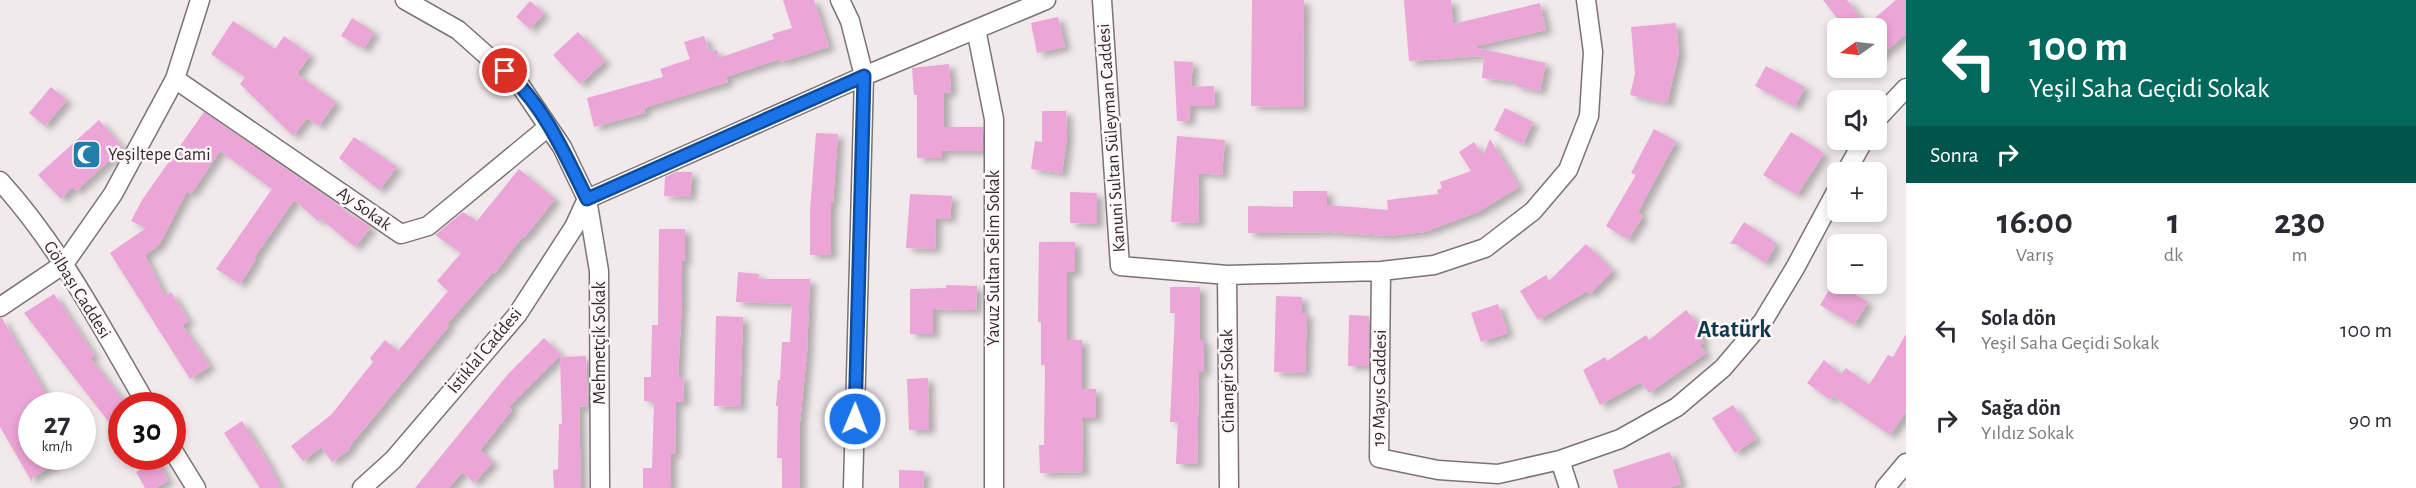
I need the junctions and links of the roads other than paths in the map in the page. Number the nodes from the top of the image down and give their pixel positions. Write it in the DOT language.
graph roads {
  1 [pos="200,0"];
  2 [pos="405,0"];
  3 [pos="840,0"];
  4 [pos="1046,0"];
  5 [pos="1102,0"];
  6 [pos="1586,0"];
  7 [pos="976,29"];
  8 [pos="864,76"];
  9 [pos="175,79"];
  10 [pos="1906,88"];
  11 [pos="1887,108"];
  12 [pos="548,127"];
  13 [pos="0,181"];
  14 [pos="587,199"];
  15 [pos="1827,208"];
  16 [pos="64,264"];
  17 [pos="1381,271"];
  18 [pos="1227,274"];
  19 [pos="0,307"];
  20 [pos="139,392"];
  21 [pos="1560,460"];
  22 [pos="1906,463"];
  23 [pos="185,470"];
  24 [pos="196,488"];
  25 [pos="362,488"];
  26 [pos="600,488"];
  27 [pos="853,488"];
  28 [pos="994,488"];
  29 [pos="1229,488"];
  30 [pos="1569,488"];
  31 [pos="1885,488"];
  1 -- 9 [label="street"];
  2 -- 12 [label="street, Mehmetçik Sokak"];
  3 -- 8 [label="street"];
  4 -- 7 [label="street"];
  5 -- 18 [label="street, Kanuni Sultan Süleyman Caddesi"];
  6 -- 17 [label="street, Kanuni Sultan Süleyman Caddesi"];
  7 -- 8 [label="street"];
  7 -- 28 [label="street, Yavuz Sultan Selim Sokak"];
  8 -- 14 [label="street"];
  8 -- 27 [label="street"];
  9 -- 12 [label="street, Ay Sokak"];
  9 -- 16 [label="street"];
  10 -- 11 [label="street"];
  12 -- 14 [label="street, Mehmetçik Sokak"];
  13 -- 16 [label="street, Gölbaşı Caddesi"];
  14 -- 25 [label="street, İstiklal Caddesi"];
  14 -- 26 [label="street, Mehmetçik Sokak"];
  15 -- 21 [label="street, 19 Mayıs Caddesi"];
  16 -- 19 [label="street"];
  16 -- 20 [label="street, Gölbaşı Caddesi"];
  17 -- 18 [label="street, Kanuni Sultan Süleyman Caddesi"];
  17 -- 21 [label="street, 19 Mayıs Caddesi"];
  18 -- 29 [label="street, Cihangir Sokak"];
  21 -- 30 [label="street"];
  22 -- 31 [label="street"];
  23 -- 24 [label="street"];
}
